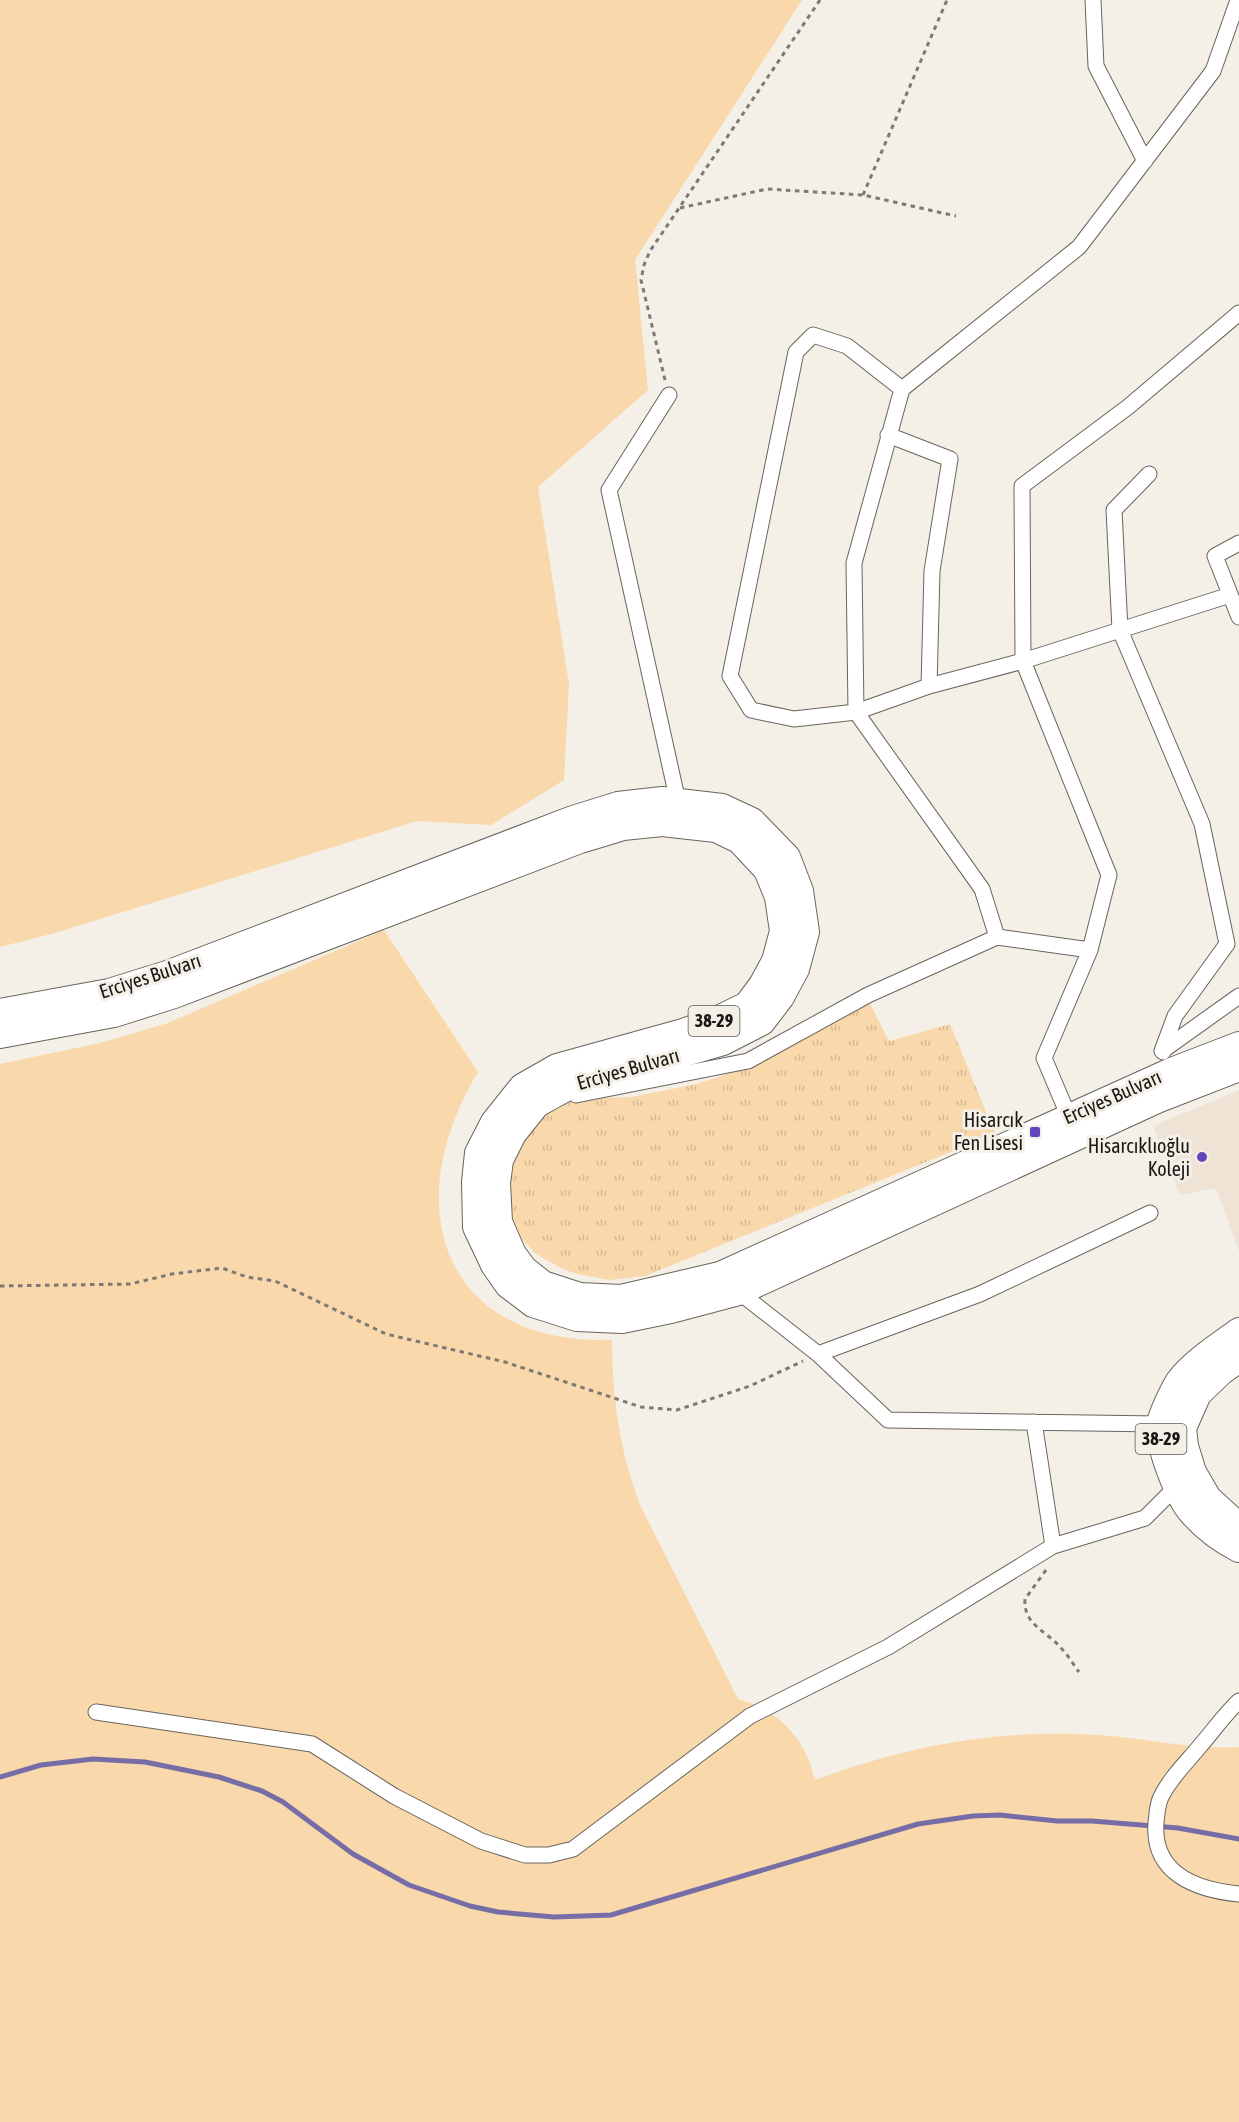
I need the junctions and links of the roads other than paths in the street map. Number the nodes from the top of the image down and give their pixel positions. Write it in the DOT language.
graph roads {
  1 [pos="1093,0"];
  2 [pos="1238,0"];
  3 [pos="1144,161"];
  4 [pos="1239,313"];
  5 [pos="902,389"];
  6 [pos="669,395"];
  7 [pos="888,435"];
  8 [pos="1149,474"];
  9 [pos="1239,543"];
  10 [pos="1230,595"];
  11 [pos="1239,617"];
  12 [pos="1120,630"];
  13 [pos="1023,661"];
  14 [pos="929,686"];
  15 [pos="856,712"];
  16 [pos="678,802"];
  17 [pos="997,937"];
  18 [pos="1090,950"];
  19 [pos="1239,996"];
  20 [pos="0,1012"];
  21 [pos="0,1035"];
  22 [pos="1239,1045"];
  23 [pos="1166,1061"];
  24 [pos="1239,1068"];
  25 [pos="549,1097"];
  26 [pos="1069,1117"];
  27 [pos="1150,1213"];
  28 [pos="739,1292"];
  29 [pos="1239,1331"];
  30 [pos="818,1354"];
  31 [pos="1239,1359"];
  32 [pos="1034,1422"];
  33 [pos="1160,1424"];
  34 [pos="1177,1486"];
  35 [pos="1239,1524"];
  36 [pos="1053,1546"];
  37 [pos="1239,1549"];
  38 [pos="1239,1701"];
  39 [pos="96,1712"];
  40 [pos="1239,1894"];
  1 -- 3 [label="street"];
  2 -- 3 [label="street"];
  3 -- 5 [label="street"];
  4 -- 13 [label="street"];
  5 -- 7 [label="street"];
  5 -- 15 [label="street"];
  6 -- 16 [label="street"];
  7 -- 14 [label="street"];
  7 -- 15 [label="street"];
  8 -- 12 [label="street"];
  9 -- 10 [label="street"];
  10 -- 11 [label="street"];
  10 -- 12 [label="street"];
  12 -- 13 [label="street"];
  12 -- 23 [label="street"];
  13 -- 14 [label="street"];
  13 -- 18 [label="street"];
  14 -- 15 [label="street"];
  15 -- 17 [label="street"];
  16 -- 20 [label="highway, Erciyes Bulvarı / 38-29"];
  16 -- 25 [label="highway, Erciyes Bulvarı / 38-29"];
  17 -- 18 [label="street"];
  17 -- 25 [label="street"];
  18 -- 26 [label="street"];
  19 -- 23 [label="street"];
  21 -- 28 [label="highway, Erciyes Bulvarı / 38-29"];
  22 -- 23 [label="highway, Erciyes Bulvarı / 38-29"];
  23 -- 26 [label="highway, Erciyes Bulvarı / 38-29"];
  24 -- 28 [label="highway, Erciyes Bulvarı / 38-29"];
  25 -- 26 [label="highway, Erciyes Bulvarı / 38-29"];
  27 -- 30 [label="street"];
  28 -- 30 [label="street"];
  29 -- 33 [label="highway, 38-29"];
  30 -- 32 [label="street"];
  31 -- 35 [label="highway, 38-29"];
  32 -- 33 [label="street"];
  32 -- 36 [label="street"];
  33 -- 34 [label="highway, 38-29"];
  34 -- 36 [label="street"];
  34 -- 37 [label="highway, 38-29"];
  36 -- 39 [label="street"];
  38 -- 40 [label="street"];
}
